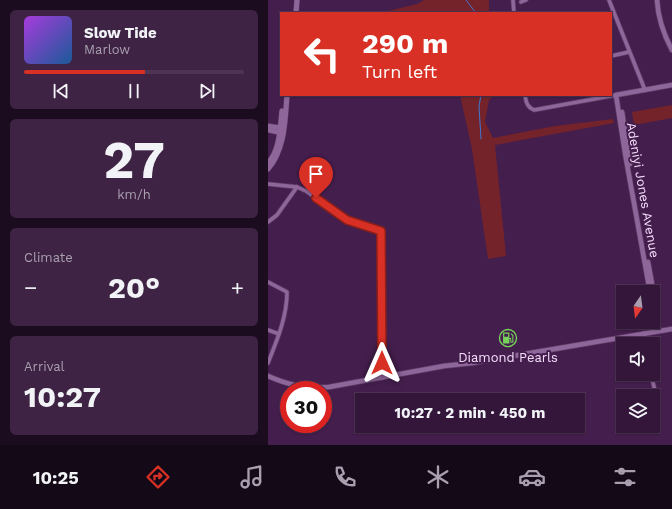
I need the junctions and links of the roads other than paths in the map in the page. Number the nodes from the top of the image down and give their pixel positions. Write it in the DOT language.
graph roads {
  1 [pos="294,0"];
  2 [pos="297,0"];
  3 [pos="512,0"];
  4 [pos="526,0"];
  5 [pos="609,0"];
  6 [pos="657,0"];
  7 [pos="521,2"];
  8 [pos="294,12"];
  9 [pos="294,12"];
  10 [pos="514,12"];
  11 [pos="672,37"];
  12 [pos="666,38"];
  13 [pos="672,50"];
  14 [pos="629,52"];
  15 [pos="612,56"];
  16 [pos="672,85"];
  17 [pos="645,90"];
  18 [pos="618,95"];
  19 [pos="285,96"];
  20 [pos="525,96"];
  21 [pos="268,126"];
  22 [pos="268,130"];
  23 [pos="282,130"];
  24 [pos="270,158"];
  25 [pos="268,164"];
  26 [pos="268,169"];
  27 [pos="268,184"];
  28 [pos="297,187"];
  29 [pos="268,222"];
  30 [pos="268,282"];
  31 [pos="651,285"];
  32 [pos="672,329"];
  33 [pos="268,330"];
  34 [pos="658,331"];
  35 [pos="644,333"];
  36 [pos="279,334"];
  37 [pos="645,337"];
  38 [pos="268,363"];
  39 [pos="268,376"];
  40 [pos="382,378"];
  1 -- 8 [label="main road"];
  2 -- 9 [label="main road"];
  3 -- 10 [label="street"];
  4 -- 7 [label="street"];
  5 -- 14 [label="street"];
  6 -- 12 [label="street"];
  11 -- 12 [label="street"];
  12 -- 13 [label="street"];
  14 -- 15 [label="street"];
  14 -- 17 [label="street"];
  16 -- 17 [label="street"];
  17 -- 18 [label="street"];
  18 -- 20 [label="street"];
  18 -- 31 [label="street, Adeniyi Jones Avenue"];
  19 -- 23 [label="main road"];
  21 -- 23 [label="street"];
  22 -- 23 [label="street"];
  23 -- 24 [label="main road"];
  23 -- 26 [label="main road"];
  24 -- 25 [label="main road"];
  27 -- 28 [label="street"];
  28 -- 29 [label="street"];
  28 -- 40 [label="street"];
  30 -- 36 [label="street"];
  32 -- 34 [label="street"];
  33 -- 36 [label="street"];
  34 -- 35 [label="street"];
  35 -- 37 [label="street"];
  35 -- 40 [label="street"];
  36 -- 38 [label="street"];
  39 -- 40 [label="street"];
}
